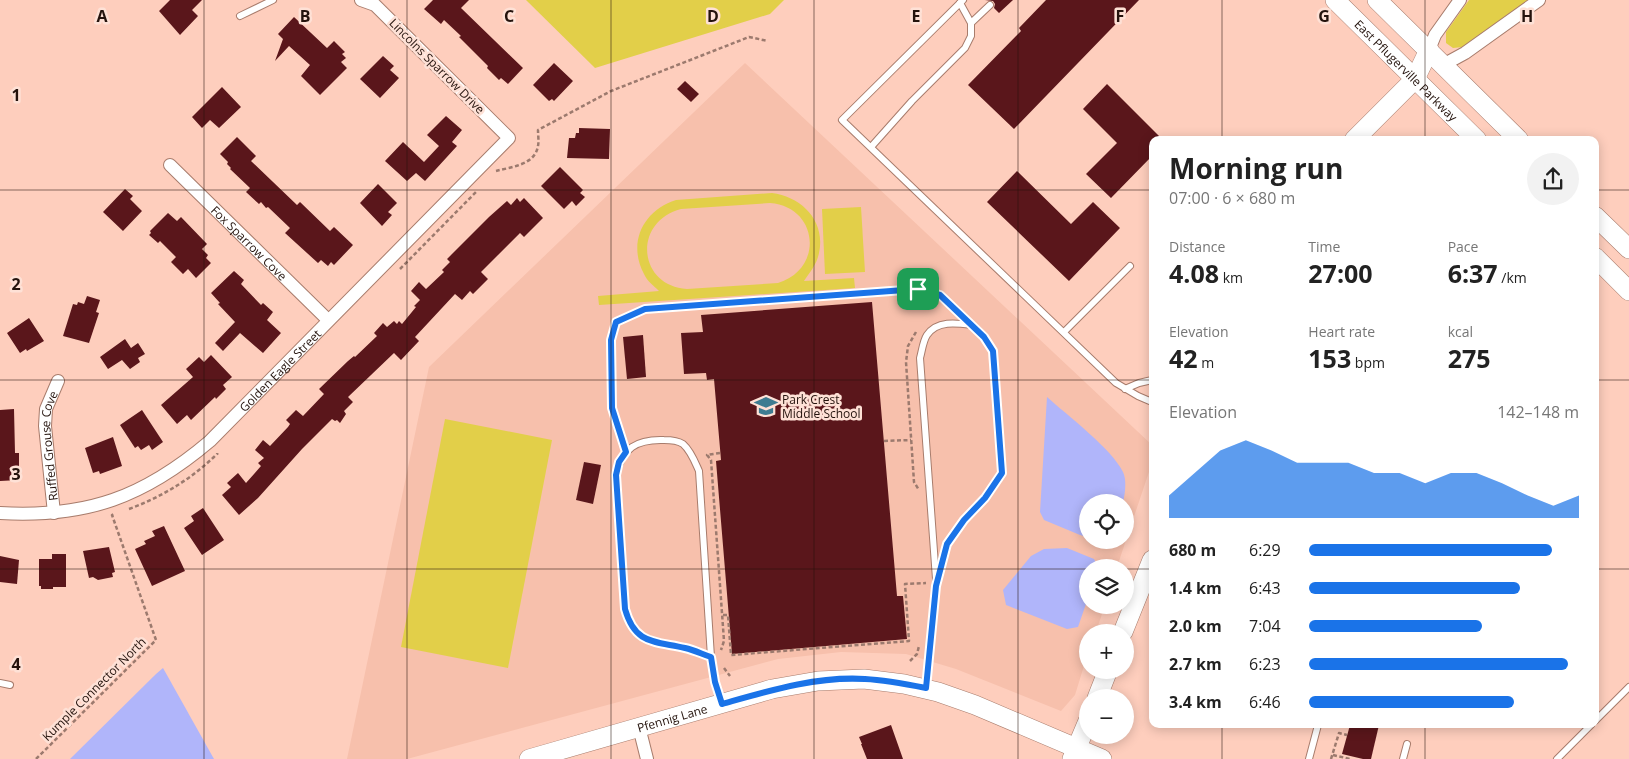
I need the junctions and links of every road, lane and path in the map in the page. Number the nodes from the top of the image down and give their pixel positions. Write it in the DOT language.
graph roads {
  1 [pos="273,0"];
  2 [pos="361,0"];
  3 [pos="1335,0"];
  4 [pos="1377,0"];
  5 [pos="1460,0"];
  6 [pos="1539,0"];
  7 [pos="961,1"];
  8 [pos="990,5"];
  9 [pos="240,16"];
  10 [pos="971,23"];
  11 [pos="768,41"];
  12 [pos="1429,50"];
  13 [pos="1443,65"];
  14 [pos="1415,80"];
  15 [pos="538,130"];
  16 [pos="1358,136"];
  17 [pos="1473,136"];
  18 [pos="1515,136"];
  19 [pos="509,138"];
  20 [pos="870,147"];
  21 [pos="170,166"];
  22 [pos="1599,220"];
  23 [pos="1629,249"];
  24 [pos="1599,261"];
  25 [pos="1130,266"];
  26 [pos="1629,291"];
  27 [pos="328,320"];
  28 [pos="972,325"];
  29 [pos="1064,332"];
  30 [pos="58,381"];
  31 [pos="1149,381"];
  32 [pos="1125,388"];
  33 [pos="1149,401"];
  34 [pos="911,440"];
  35 [pos="884,441"];
  36 [pos="626,452"];
  37 [pos="720,453"];
  38 [pos="0,513"];
  39 [pos="54,513"];
  40 [pos="112,515"];
  41 [pos="1149,567"];
  42 [pos="928,583"];
  43 [pos="936,586"];
  44 [pos="723,615"];
  45 [pos="1126,624"];
  46 [pos="721,651"];
  47 [pos="711,657"];
  48 [pos="723,664"];
  49 [pos="730,676"];
  50 [pos="0,683"];
  51 [pos="10,685"];
  52 [pos="1629,687"];
  53 [pos="926,688"];
  54 [pos="722,704"];
  55 [pos="1599,717"];
  56 [pos="639,727"];
  57 [pos="1317,728"];
  58 [pos="1588,728"];
  59 [pos="1347,735"];
  60 [pos="1079,742"];
  61 [pos="1407,744"];
  62 [pos="1074,754"];
  63 [pos="1332,755"];
  64 [pos="36,759"];
  65 [pos="529,759"];
  66 [pos="647,759"];
  67 [pos="1102,759"];
  68 [pos="1309,759"];
  69 [pos="1331,759"];
  70 [pos="1350,759"];
  71 [pos="1403,759"];
  72 [pos="1558,759"];
  1 -- 9 [label="lane"];
  2 -- 19 [label="street, Lincolns Sparrow Drive"];
  3 -- 14 [label="street, East Pflugerville Parkway"];
  4 -- 12 [label="street"];
  5 -- 12 [label="street"];
  6 -- 13 [label="street"];
  7 -- 10 [label="lane"];
  7 -- 20 [label="lane"];
  8 -- 10 [label="lane"];
  10 -- 20 [label="lane"];
  11 -- 15 [label="path"];
  12 -- 13 [label="street"];
  12 -- 14 [label="street"];
  13 -- 14 [label="street"];
  13 -- 18 [label="street"];
  14 -- 16 [label="street"];
  14 -- 17 [label="street, East Pflugerville Parkway"];
  19 -- 27 [label="street, Golden Eagle Street"];
  20 -- 29 [label="lane"];
  21 -- 27 [label="street, Fox Sparrow Cove"];
  22 -- 23 [label="street"];
  24 -- 26 [label="street"];
  25 -- 29 [label="lane"];
  27 -- 39 [label="street, Golden Eagle Street"];
  28 -- 36 [label="lane"];
  28 -- 43 [label="lane"];
  28 -- 43 [label="lane"];
  29 -- 32 [label="lane"];
  30 -- 39 [label="street, Ruffed Grouse Cove"];
  31 -- 32 [label="lane"];
  32 -- 33 [label="lane"];
  34 -- 35 [label="path"];
  36 -- 47 [label="lane"];
  36 -- 47 [label="lane"];
  37 -- 44 [label="path"];
  38 -- 39 [label="street, Golden Eagle Street"];
  40 -- 64 [label="path, Kumple Connector North"];
  41 -- 45 [label="street"];
  42 -- 44 [label="path"];
  43 -- 53 [label="lane"];
  44 -- 46 [label="path"];
  47 -- 54 [label="lane"];
  48 -- 49 [label="path"];
  50 -- 51 [label="lane"];
  52 -- 55 [label="lane"];
  53 -- 54 [label="street, Pfennig Lane"];
  53 -- 62 [label="street, Pfennig Lane"];
  54 -- 56 [label="street, Pfennig Lane"];
  56 -- 65 [label="street, Pfennig Lane"];
  56 -- 66 [label="street"];
  57 -- 68 [label="lane"];
  58 -- 72 [label="lane"];
  59 -- 63 [label="path"];
  60 -- 62 [label="street"];
  61 -- 71 [label="lane"];
  62 -- 67 [label="street, Pfennig Lane"];
  63 -- 69 [label="path"];
  63 -- 70 [label="path"];
}
